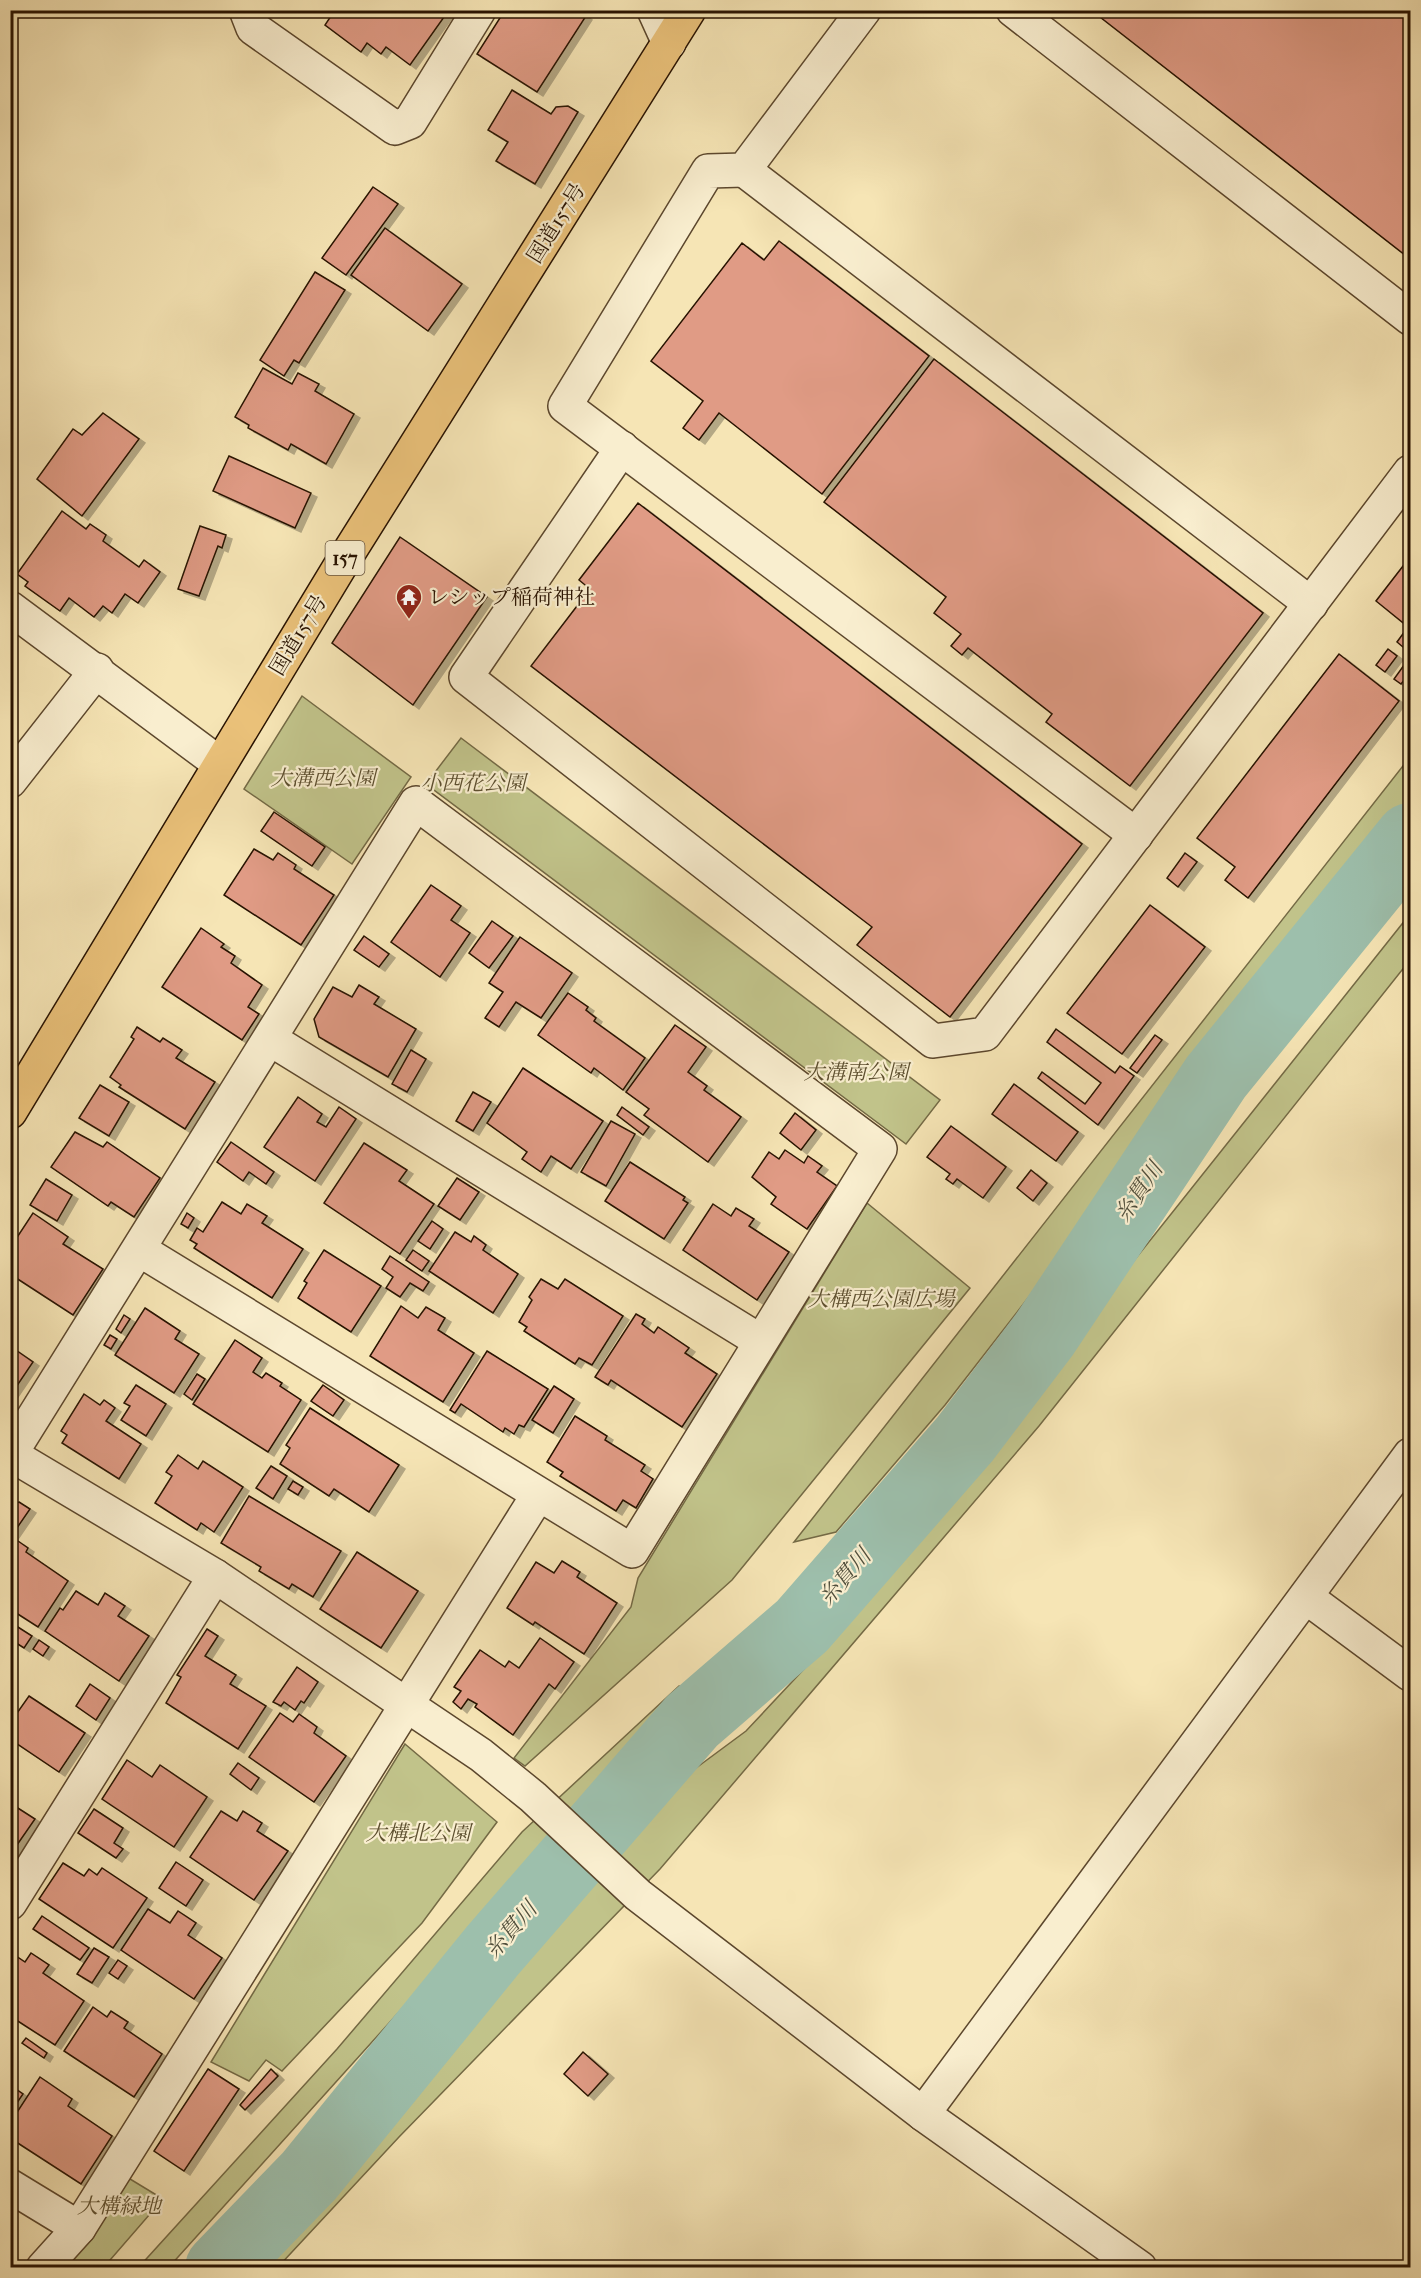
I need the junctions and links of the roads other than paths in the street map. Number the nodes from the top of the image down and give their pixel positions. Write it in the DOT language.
graph roads {
  1 [pos="246,10"];
  2 [pos="479,10"];
  3 [pos="654,10"];
  4 [pos="689,10"];
  5 [pos="864,10"];
  6 [pos="1013,10"];
  7 [pos="669,43"];
  8 [pos="744,170"];
  9 [pos="1410,318"];
  10 [pos="621,448"];
  11 [pos="1410,472"];
  12 [pos="1311,604"];
  13 [pos="10,608"];
  14 [pos="97,670"];
  15 [pos="220,764"];
  16 [pos="10,781"];
  17 [pos="1136,835"];
  18 [pos="270,1039"];
  19 [pos="10,1112"];
  20 [pos="140,1250"];
  21 [pos="760,1341"];
  22 [pos="11,1455"];
  23 [pos="1410,1455"];
  24 [pos="538,1495"];
  25 [pos="214,1576"];
  26 [pos="1306,1597"];
  27 [pos="1410,1674"];
  28 [pos="408,1705"];
  29 [pos="10,1903"];
  30 [pos="923,2114"];
  31 [pos="10,2186"];
  32 [pos="79,2228"];
  33 [pos="43,2268"];
  34 [pos="1140,2268"];
  1 -- 2 [label="street"];
  3 -- 7 [label="street"];
  4 -- 7 [label="highway, 国道157号 / 157"];
  5 -- 8 [label="street"];
  6 -- 9 [label="street"];
  7 -- 15 [label="highway, 国道157号 / 157"];
  8 -- 10 [label="street"];
  8 -- 12 [label="street"];
  10 -- 17 [label="street"];
  10 -- 17 [label="street"];
  11 -- 12 [label="street"];
  12 -- 17 [label="street"];
  13 -- 14 [label="street"];
  14 -- 15 [label="street"];
  14 -- 16 [label="street"];
  15 -- 19 [label="highway, 国道157号 / 157"];
  18 -- 20 [label="street"];
  18 -- 21 [label="street"];
  18 -- 21 [label="street"];
  20 -- 22 [label="street"];
  20 -- 24 [label="street"];
  21 -- 24 [label="street"];
  22 -- 25 [label="street"];
  23 -- 26 [label="street"];
  24 -- 28 [label="street"];
  25 -- 28 [label="street"];
  25 -- 29 [label="street"];
  26 -- 27 [label="street"];
  26 -- 30 [label="street"];
  28 -- 30 [label="street"];
  28 -- 32 [label="street"];
  30 -- 34 [label="street"];
  31 -- 32 [label="street"];
  32 -- 33 [label="street"];
}
